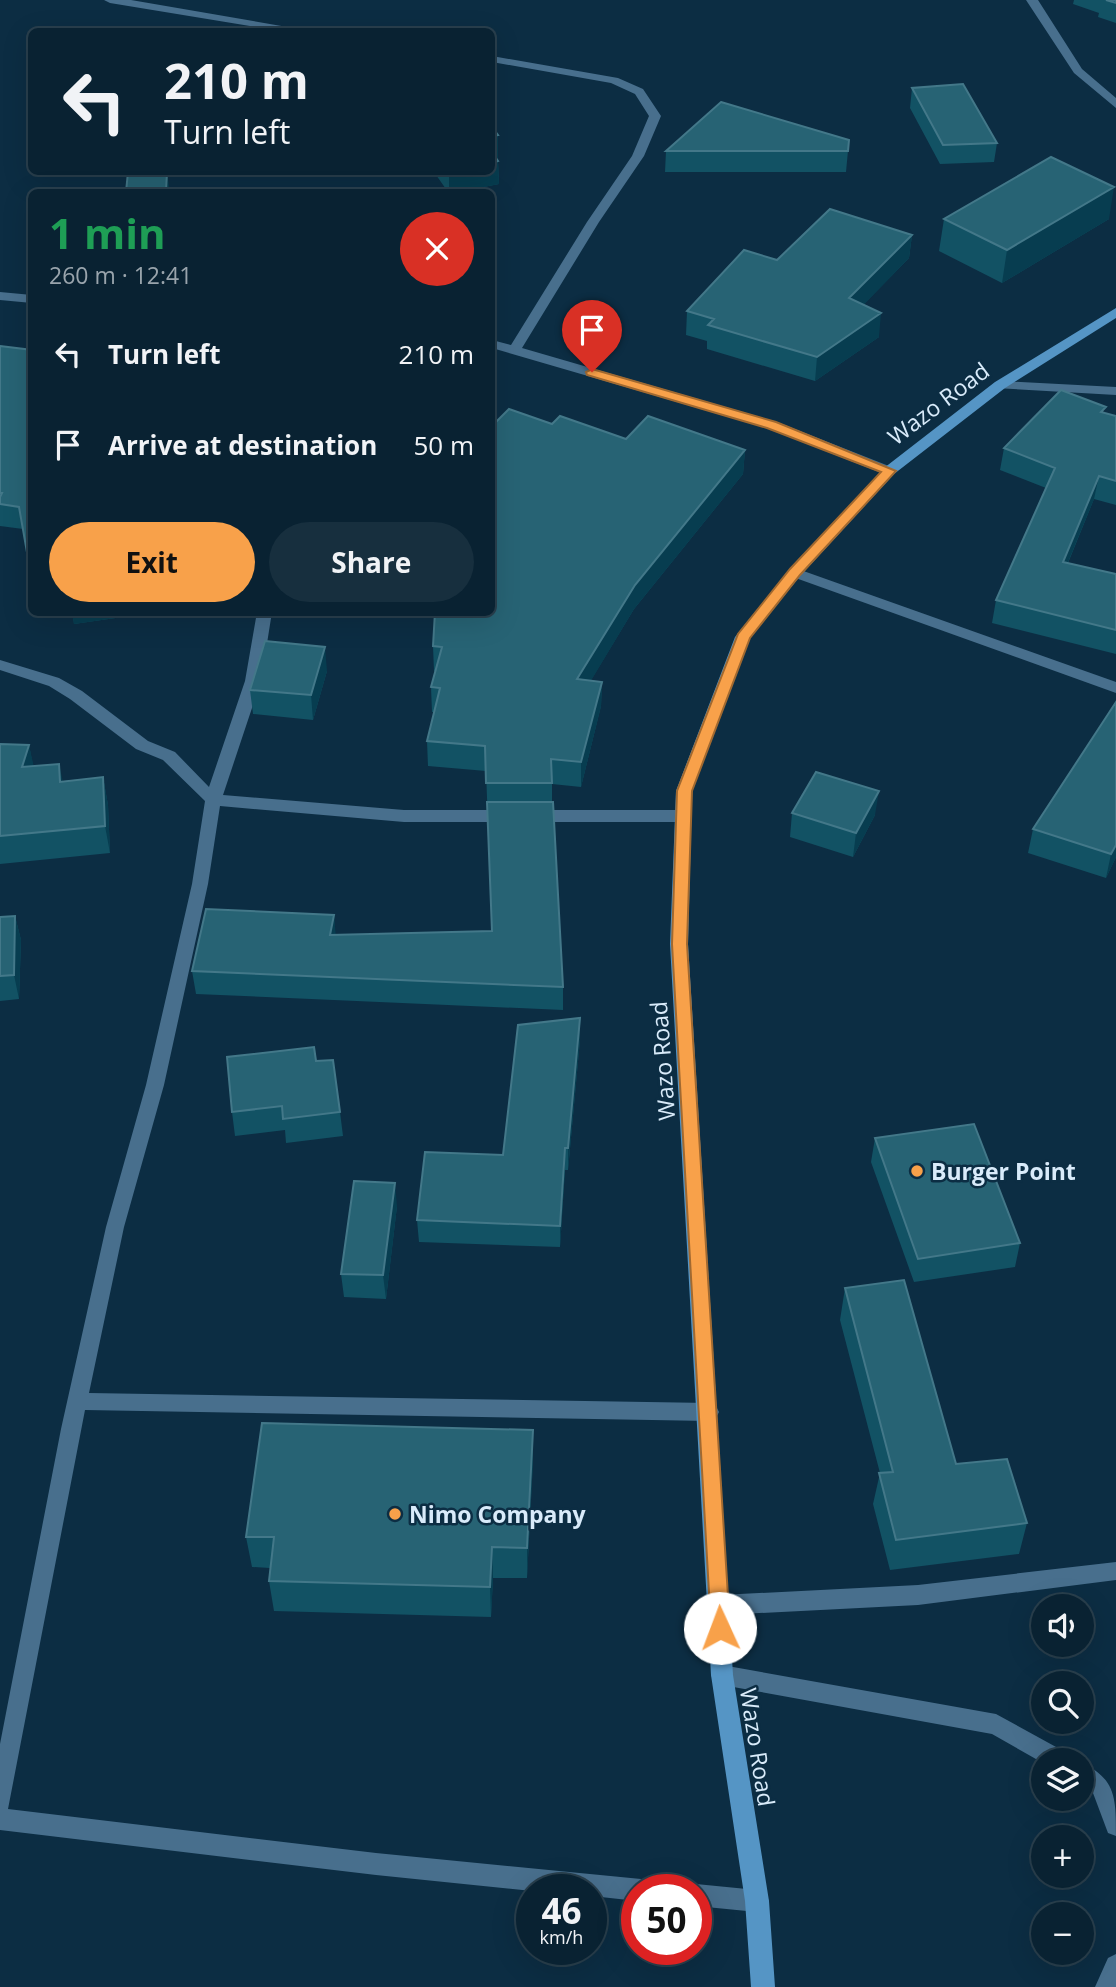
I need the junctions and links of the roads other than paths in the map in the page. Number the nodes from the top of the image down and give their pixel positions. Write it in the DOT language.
graph roads {
  1 [pos="110,0"];
  2 [pos="1032,0"];
  3 [pos="286,28"];
  4 [pos="495,59"];
  5 [pos="1116,104"];
  6 [pos="0,296"];
  7 [pos="28,299"];
  8 [pos="1116,312"];
  9 [pos="495,346"];
  10 [pos="515,349"];
  11 [pos="1000,385"];
  12 [pos="1116,391"];
  13 [pos="889,471"];
  14 [pos="795,572"];
  15 [pos="264,616"];
  16 [pos="0,665"];
  17 [pos="1116,688"];
  18 [pos="213,800"];
  19 [pos="684,816"];
  20 [pos="80,1401"];
  21 [pos="709,1412"];
  22 [pos="1116,1571"];
  23 [pos="719,1605"];
  24 [pos="722,1675"];
  25 [pos="1038,1748"];
  26 [pos="1094,1781"];
  27 [pos="0,1802"];
  28 [pos="0,1819"];
  29 [pos="1116,1825"];
  30 [pos="621,1888"];
  31 [pos="712,1897"];
  32 [pos="757,1901"];
  33 [pos="1116,1966"];
  34 [pos="763,1987"];
  35 [pos="1107,1987"];
  1 -- 3 [label="street"];
  2 -- 5 [label="street"];
  4 -- 10 [label="street"];
  6 -- 7 [label="street"];
  8 -- 11 [label="main road, Wazo Road"];
  9 -- 10 [label="street"];
  10 -- 13 [label="street"];
  11 -- 12 [label="street"];
  11 -- 13 [label="main road, Wazo Road"];
  13 -- 14 [label="main road, Wazo Road"];
  14 -- 17 [label="street"];
  14 -- 19 [label="main road, Wazo Road"];
  15 -- 18 [label="street"];
  16 -- 18 [label="street"];
  18 -- 19 [label="street"];
  18 -- 20 [label="street"];
  19 -- 21 [label="main road, Wazo Road"];
  20 -- 21 [label="street"];
  20 -- 27 [label="street"];
  21 -- 23 [label="main road, Wazo Road"];
  22 -- 23 [label="street"];
  23 -- 24 [label="main road, Wazo Road"];
  24 -- 25 [label="street"];
  24 -- 32 [label="main road, Wazo Road"];
  26 -- 29 [label="street"];
  28 -- 30 [label="street"];
  31 -- 32 [label="street"];
  32 -- 34 [label="main road, Wazo Road"];
  33 -- 35 [label="street"];
}
